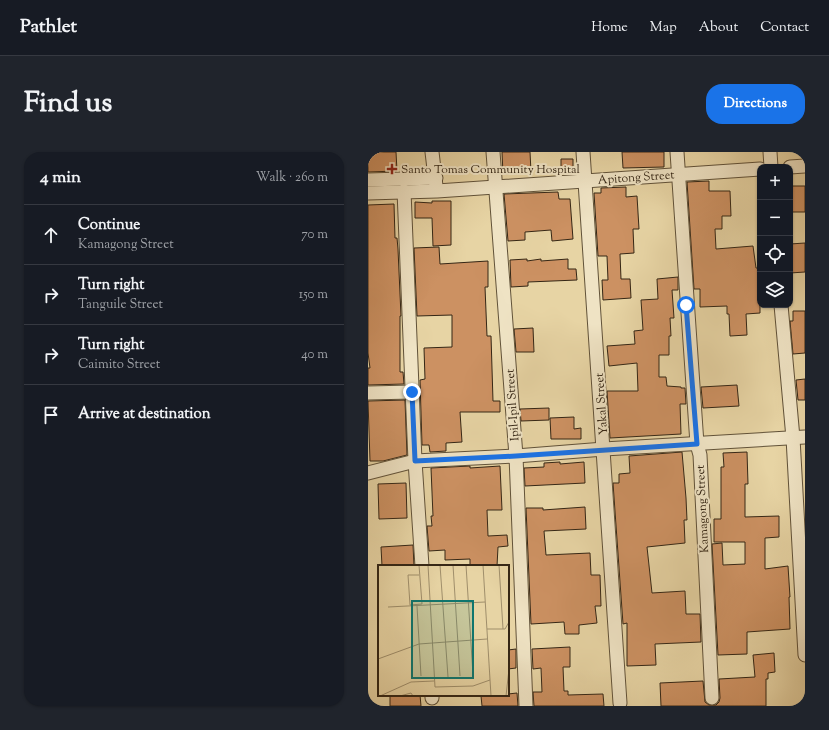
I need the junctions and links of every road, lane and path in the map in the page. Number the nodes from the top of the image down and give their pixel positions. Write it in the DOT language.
graph roads {
  1 [pos="432,152"];
  2 [pos="493,152"];
  3 [pos="583,152"];
  4 [pos="677,152"];
  5 [pos="770,152"];
  6 [pos="771,164"];
  7 [pos="805,166"];
  8 [pos="793,167"];
  9 [pos="757,169"];
  10 [pos="678,174"];
  11 [pos="368,180"];
  12 [pos="585,180"];
  13 [pos="436,184"];
  14 [pos="496,186"];
  15 [pos="404,191"];
  16 [pos="368,193"];
  17 [pos="781,308"];
  18 [pos="412,392"];
  19 [pos="368,393"];
  20 [pos="799,438"];
  21 [pos="697,444"];
  22 [pos="604,450"];
  23 [pos="516,456"];
  24 [pos="415,461"];
  25 [pos="368,473"];
  26 [pos="422,565"];
  27 [pos="804,603"];
  28 [pos="805,656"];
  29 [pos="712,698"];
  30 [pos="620,703"];
  31 [pos="526,706"];
  1 -- 13 [label="street"];
  2 -- 14 [label="street, Ipil-Ipil Street"];
  3 -- 12 [label="street, Yakal Street"];
  4 -- 10 [label="street, Kamagong Street"];
  5 -- 6 [label="street"];
  7 -- 8 [label="street"];
  9 -- 10 [label="street, Apitong Street"];
  10 -- 12 [label="street, Apitong Street"];
  10 -- 21 [label="street, Kamagong Street"];
  11 -- 13 [label="street"];
  12 -- 14 [label="street, Apitong Street"];
  12 -- 22 [label="street, Yakal Street"];
  13 -- 14 [label="street, Apitong Street"];
  13 -- 15 [label="street, Apitong Street"];
  14 -- 23 [label="street, Ipil-Ipil Street"];
  15 -- 16 [label="street, Apitong Street"];
  15 -- 18 [label="street"];
  17 -- 20 [label="street"];
  18 -- 19 [label="street"];
  18 -- 24 [label="street"];
  20 -- 21 [label="street"];
  20 -- 27 [label="street"];
  21 -- 22 [label="street"];
  21 -- 29 [label="street, Kamagong Street"];
  22 -- 23 [label="street"];
  22 -- 30 [label="street, Yakal Street"];
  23 -- 24 [label="street"];
  23 -- 31 [label="street, Ipil-Ipil Street"];
  24 -- 25 [label="street"];
  24 -- 26 [label="street"];
  27 -- 28 [label="street"];
}
